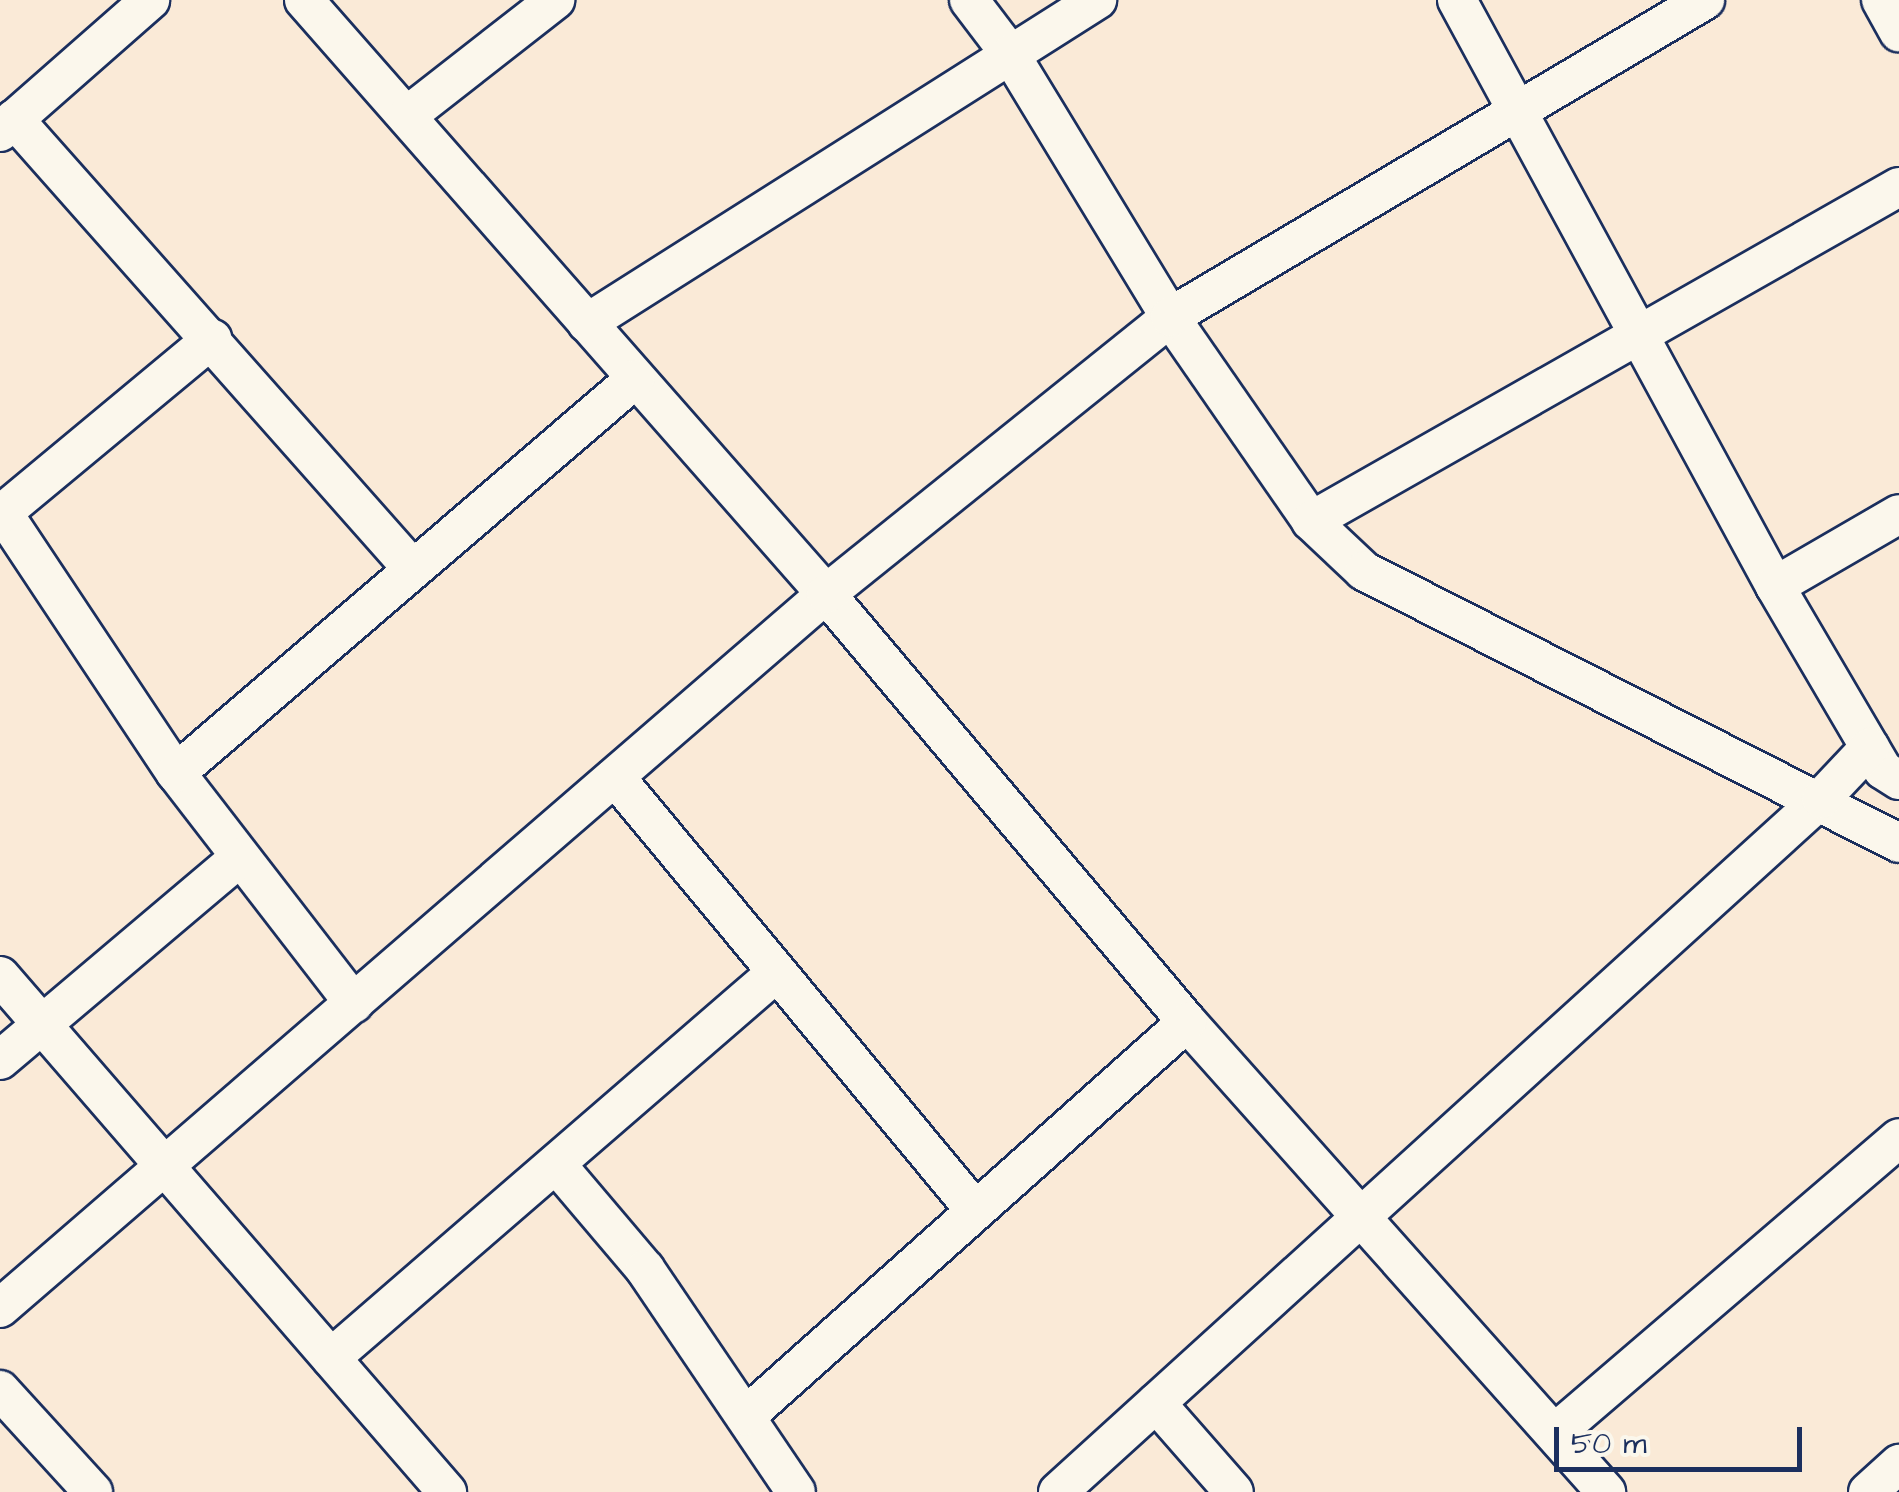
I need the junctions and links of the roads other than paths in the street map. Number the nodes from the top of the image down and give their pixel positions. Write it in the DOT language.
graph roads {
  1 [pos="150,0"];
  2 [pos="304,0"];
  3 [pos="555,0"];
  4 [pos="969,0"];
  5 [pos="1098,0"];
  6 [pos="1456,0"];
  7 [pos="1705,0"];
  8 [pos="1881,0"];
  9 [pos="1899,32"];
  10 [pos="1010,54"];
  11 [pos="1522,111"];
  12 [pos="408,115"];
  13 [pos="7,126"];
  14 [pos="1899,187"];
  15 [pos="1170,317"];
  16 [pos="587,323"];
  17 [pos="1639,338"];
  18 [pos="212,339"];
  19 [pos="635,379"];
  20 [pos="1,514"];
  21 [pos="1899,514"];
  22 [pos="1311,520"];
  23 [pos="412,568"];
  24 [pos="1775,586"];
  25 [pos="826,594"];
  26 [pos="1870,748"];
  27 [pos="176,773"];
  28 [pos="614,777"];
  29 [pos="1899,780"];
  30 [pos="1822,799"];
  31 [pos="1899,843"];
  32 [pos="240,857"];
  33 [pos="776,974"];
  34 [pos="0,976"];
  35 [pos="354,1003"];
  36 [pos="1187,1022"];
  37 [pos="42,1024"];
  38 [pos="0,1060"];
  39 [pos="1899,1138"];
  40 [pos="167,1164"];
  41 [pos="556,1164"];
  42 [pos="974,1209"];
  43 [pos="1359,1217"];
  44 [pos="0,1308"];
  45 [pos="331,1358"];
  46 [pos="0,1390"];
  47 [pos="1156,1402"];
  48 [pos="746,1416"];
  49 [pos="1555,1433"];
  50 [pos="1899,1464"];
  51 [pos="94,1492"];
  52 [pos="447,1492"];
  53 [pos="796,1492"];
  54 [pos="1058,1492"];
  55 [pos="1234,1492"];
  56 [pos="1606,1492"];
  57 [pos="1868,1492"];
  1 -- 13 [label="street"];
  2 -- 12 [label="street"];
  3 -- 12 [label="street"];
  4 -- 10 [label="street"];
  5 -- 10 [label="street"];
  6 -- 11 [label="street"];
  7 -- 11 [label="street"];
  8 -- 9 [label="street"];
  10 -- 15 [label="street"];
  10 -- 16 [label="street"];
  11 -- 15 [label="street"];
  11 -- 17 [label="street"];
  12 -- 16 [label="street"];
  13 -- 18 [label="street"];
  14 -- 17 [label="street"];
  15 -- 22 [label="street"];
  15 -- 25 [label="street"];
  16 -- 19 [label="street"];
  17 -- 22 [label="street"];
  17 -- 24 [label="street"];
  18 -- 20 [label="street"];
  18 -- 23 [label="street"];
  19 -- 23 [label="street"];
  19 -- 25 [label="street"];
  20 -- 27 [label="street"];
  21 -- 24 [label="street"];
  22 -- 30 [label="street"];
  23 -- 27 [label="street"];
  24 -- 26 [label="street"];
  25 -- 28 [label="street"];
  25 -- 36 [label="street"];
  26 -- 29 [label="street"];
  26 -- 30 [label="street"];
  27 -- 32 [label="street"];
  28 -- 33 [label="street"];
  28 -- 35 [label="street"];
  30 -- 31 [label="street"];
  30 -- 43 [label="street"];
  32 -- 35 [label="street"];
  32 -- 37 [label="street"];
  33 -- 41 [label="street"];
  33 -- 42 [label="street"];
  34 -- 37 [label="street"];
  35 -- 40 [label="street"];
  36 -- 42 [label="street"];
  36 -- 43 [label="street"];
  37 -- 38 [label="street"];
  37 -- 40 [label="street"];
  39 -- 49 [label="street"];
  40 -- 44 [label="street"];
  40 -- 45 [label="street"];
  41 -- 45 [label="street"];
  41 -- 48 [label="street"];
  42 -- 48 [label="street"];
  43 -- 47 [label="street"];
  43 -- 49 [label="street"];
  45 -- 52 [label="street"];
  46 -- 51 [label="street"];
  47 -- 54 [label="street"];
  47 -- 55 [label="street"];
  48 -- 53 [label="street"];
  49 -- 56 [label="street"];
  50 -- 57 [label="street"];
}
